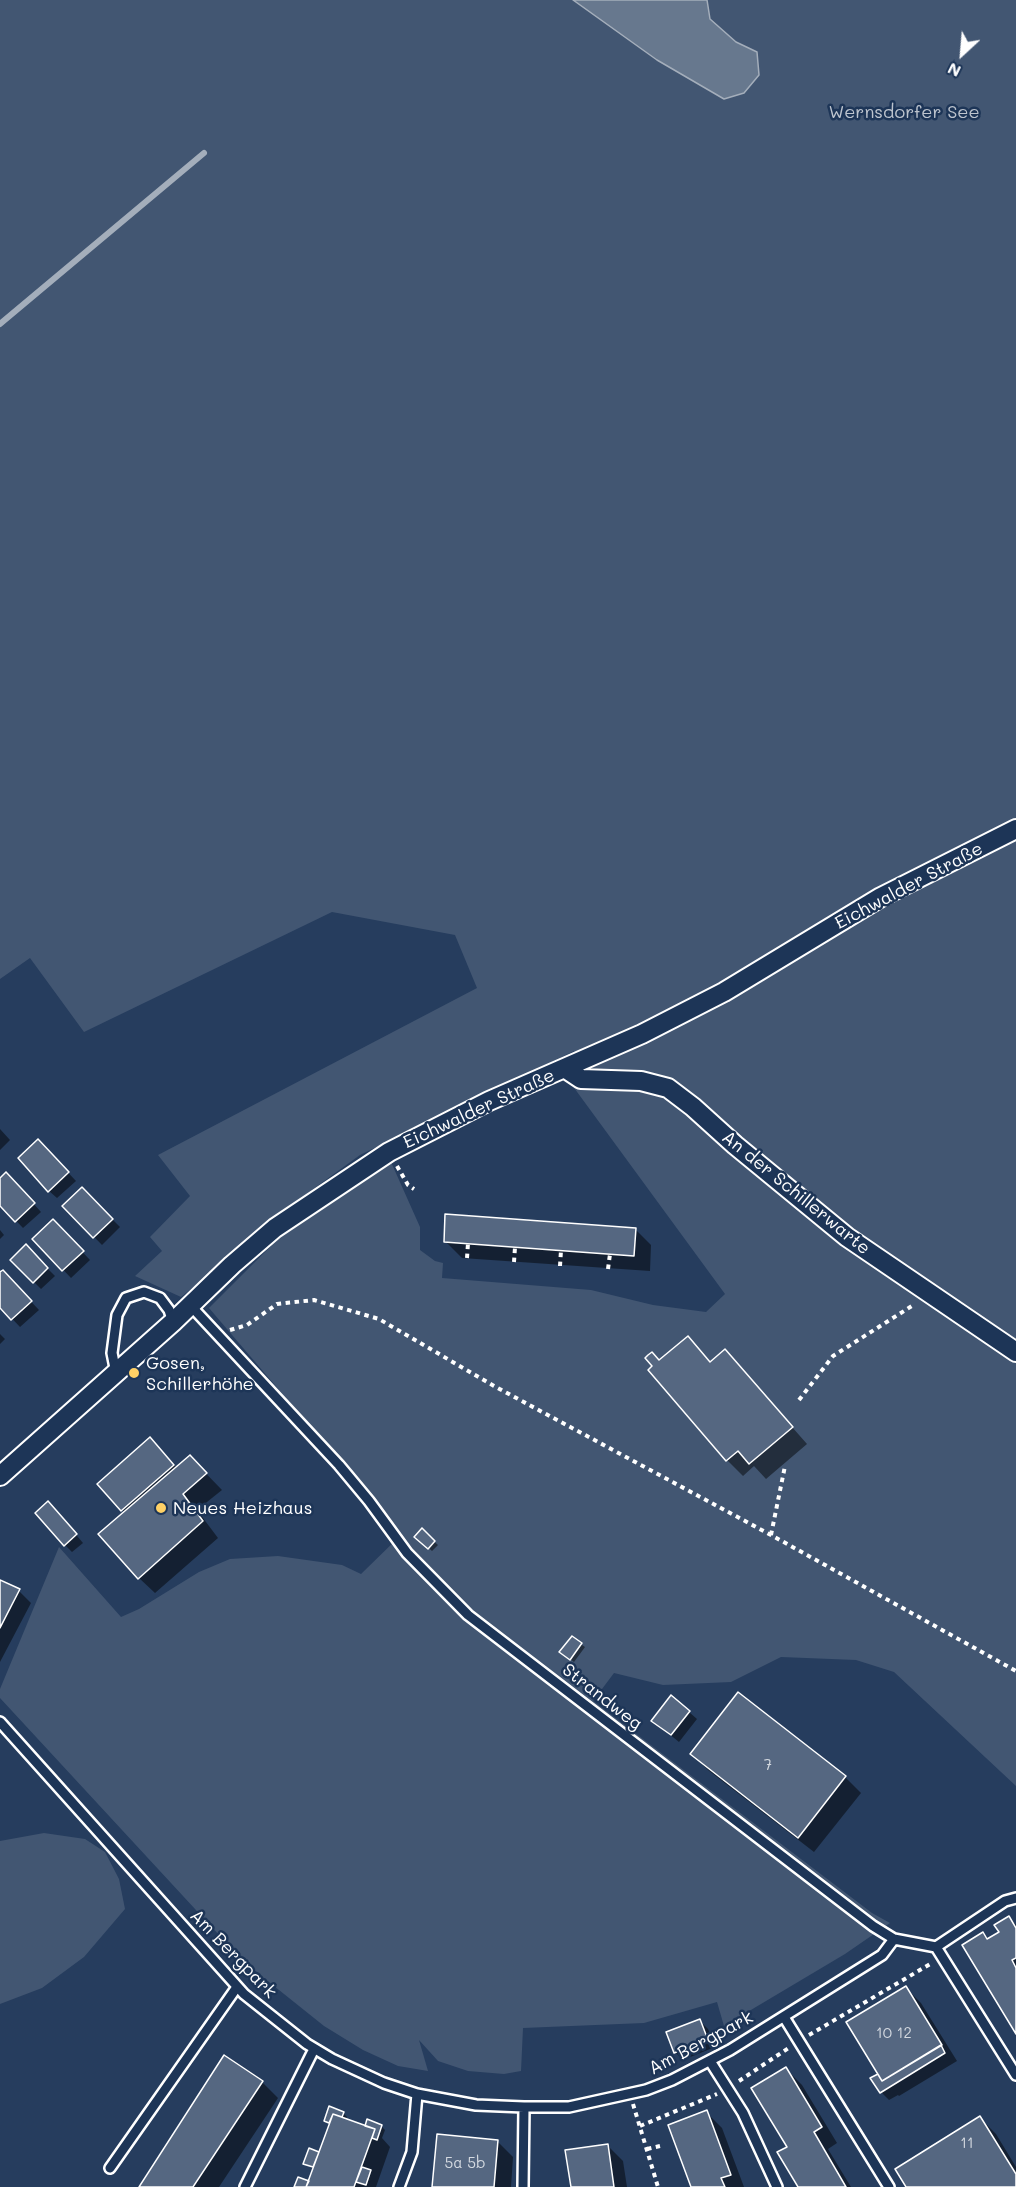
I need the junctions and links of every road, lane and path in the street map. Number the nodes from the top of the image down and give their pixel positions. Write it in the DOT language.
graph roads {
  1 [pos="1016,829"];
  2 [pos="566,1069"];
  3 [pos="389,1152"];
  4 [pos="414,1189"];
  5 [pos="468,1243"];
  6 [pos="514,1247"];
  7 [pos="561,1250"];
  8 [pos="610,1254"];
  9 [pos="467,1258"];
  10 [pos="514,1262"];
  11 [pos="560,1266"];
  12 [pos="608,1269"];
  13 [pos="930,1294"];
  14 [pos="190,1305"];
  15 [pos="173,1322"];
  16 [pos="217,1334"];
  17 [pos="1016,1352"];
  18 [pos="116,1373"];
  19 [pos="799,1400"];
  20 [pos="785,1466"];
  21 [pos="0,1476"];
  22 [pos="771,1535"];
  23 [pos="1016,1671"];
  24 [pos="0,1722"];
  25 [pos="1016,1898"];
  26 [pos="894,1939"];
  27 [pos="936,1947"];
  28 [pos="237,1987"];
  29 [pos="784,2017"];
  30 [pos="314,2049"];
  31 [pos="710,2061"];
  32 [pos="1016,2075"];
  33 [pos="417,2094"];
  34 [pos="630,2094"];
  35 [pos="524,2107"];
  36 [pos="660,2146"];
  37 [pos="647,2149"];
  38 [pos="110,2168"];
  39 [pos="245,2187"];
  40 [pos="399,2187"];
  41 [pos="523,2187"];
  42 [pos="658,2187"];
  43 [pos="777,2187"];
  44 [pos="889,2187"];
  1 -- 2 [label="street, Eichwalder Straße"];
  2 -- 3 [label="street, Eichwalder Straße"];
  2 -- 13 [label="street, An der Schillerwarte"];
  3 -- 4 [label="path"];
  3 -- 14 [label="street, Eichwalder Straße"];
  5 -- 9 [label="path"];
  6 -- 10 [label="path"];
  7 -- 11 [label="path"];
  8 -- 12 [label="path"];
  13 -- 17 [label="street, An der Schillerwarte"];
  13 -- 19 [label="path"];
  14 -- 15 [label="street, Eichwalder Straße"];
  14 -- 16 [label="lane, Strandweg"];
  15 -- 18 [label="street, Eichwalder Straße"];
  15 -- 18 [label="lane"];
  16 -- 22 [label="path"];
  16 -- 26 [label="lane, Strandweg"];
  18 -- 21 [label="street, Eichwalder Straße"];
  20 -- 22 [label="path"];
  22 -- 23 [label="path"];
  24 -- 28 [label="lane, Am Bergpark"];
  25 -- 27 [label="lane"];
  26 -- 27 [label="lane, Strandweg"];
  26 -- 29 [label="lane, Am Bergpark"];
  27 -- 32 [label="lane"];
  28 -- 30 [label="lane, Am Bergpark"];
  28 -- 38 [label="lane"];
  29 -- 31 [label="lane, Am Bergpark"];
  29 -- 44 [label="lane"];
  30 -- 33 [label="lane, Am Bergpark"];
  30 -- 39 [label="lane"];
  31 -- 34 [label="lane, Am Bergpark"];
  31 -- 43 [label="lane"];
  33 -- 35 [label="lane, Am Bergpark"];
  33 -- 40 [label="lane"];
  34 -- 35 [label="lane, Am Bergpark"];
  34 -- 37 [label="path"];
  35 -- 41 [label="lane"];
  36 -- 37 [label="path"];
  37 -- 42 [label="path"];
}
